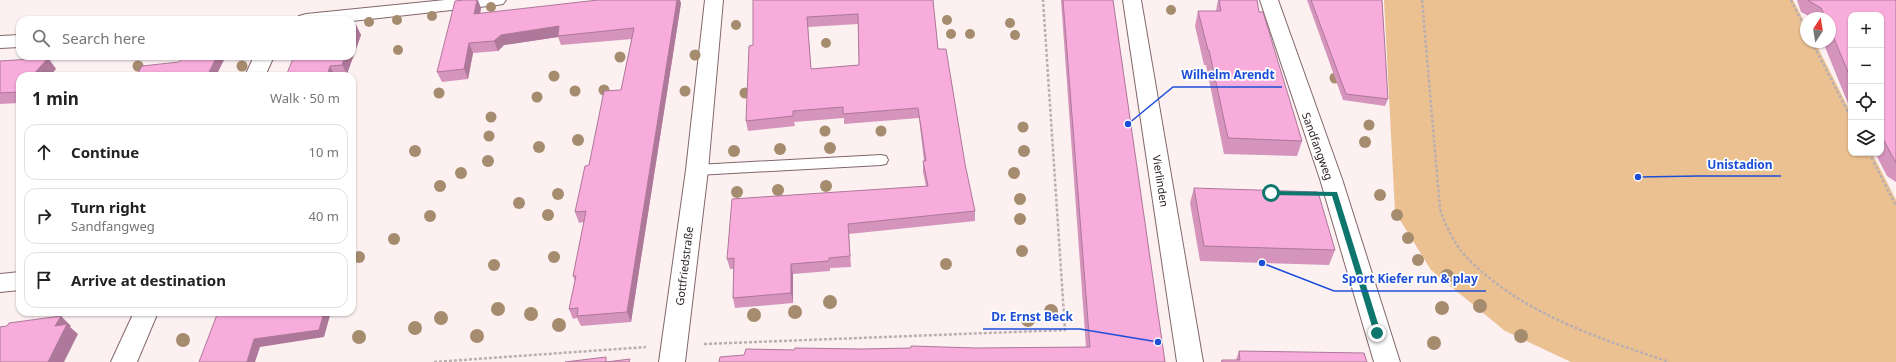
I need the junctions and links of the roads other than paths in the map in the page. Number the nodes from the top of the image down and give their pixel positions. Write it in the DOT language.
graph roads {
  1 [pos="497,0"];
  2 [pos="714,0"];
  3 [pos="1132,0"];
  4 [pos="1268,0"];
  5 [pos="344,16"];
  6 [pos="16,41"];
  7 [pos="0,42"];
  8 [pos="262,60"];
  9 [pos="257,72"];
  10 [pos="881,160"];
  11 [pos="697,170"];
  12 [pos="16,281"];
  13 [pos="0,283"];
  14 [pos="144,316"];
  15 [pos="673,354"];
  16 [pos="124,362"];
  17 [pos="1190,362"];
  18 [pos="1386,362"];
  1 -- 5 [label="street"];
  2 -- 11 [label="street, Gottfriedstraße"];
  3 -- 17 [label="street, Vierlinden"];
  4 -- 18 [label="street, Sandfangweg"];
  6 -- 7 [label="street"];
  8 -- 9 [label="street"];
  10 -- 11 [label="lane"];
  11 -- 15 [label="street, Gottfriedstraße"];
  12 -- 13 [label="street"];
  14 -- 16 [label="street"];
}
